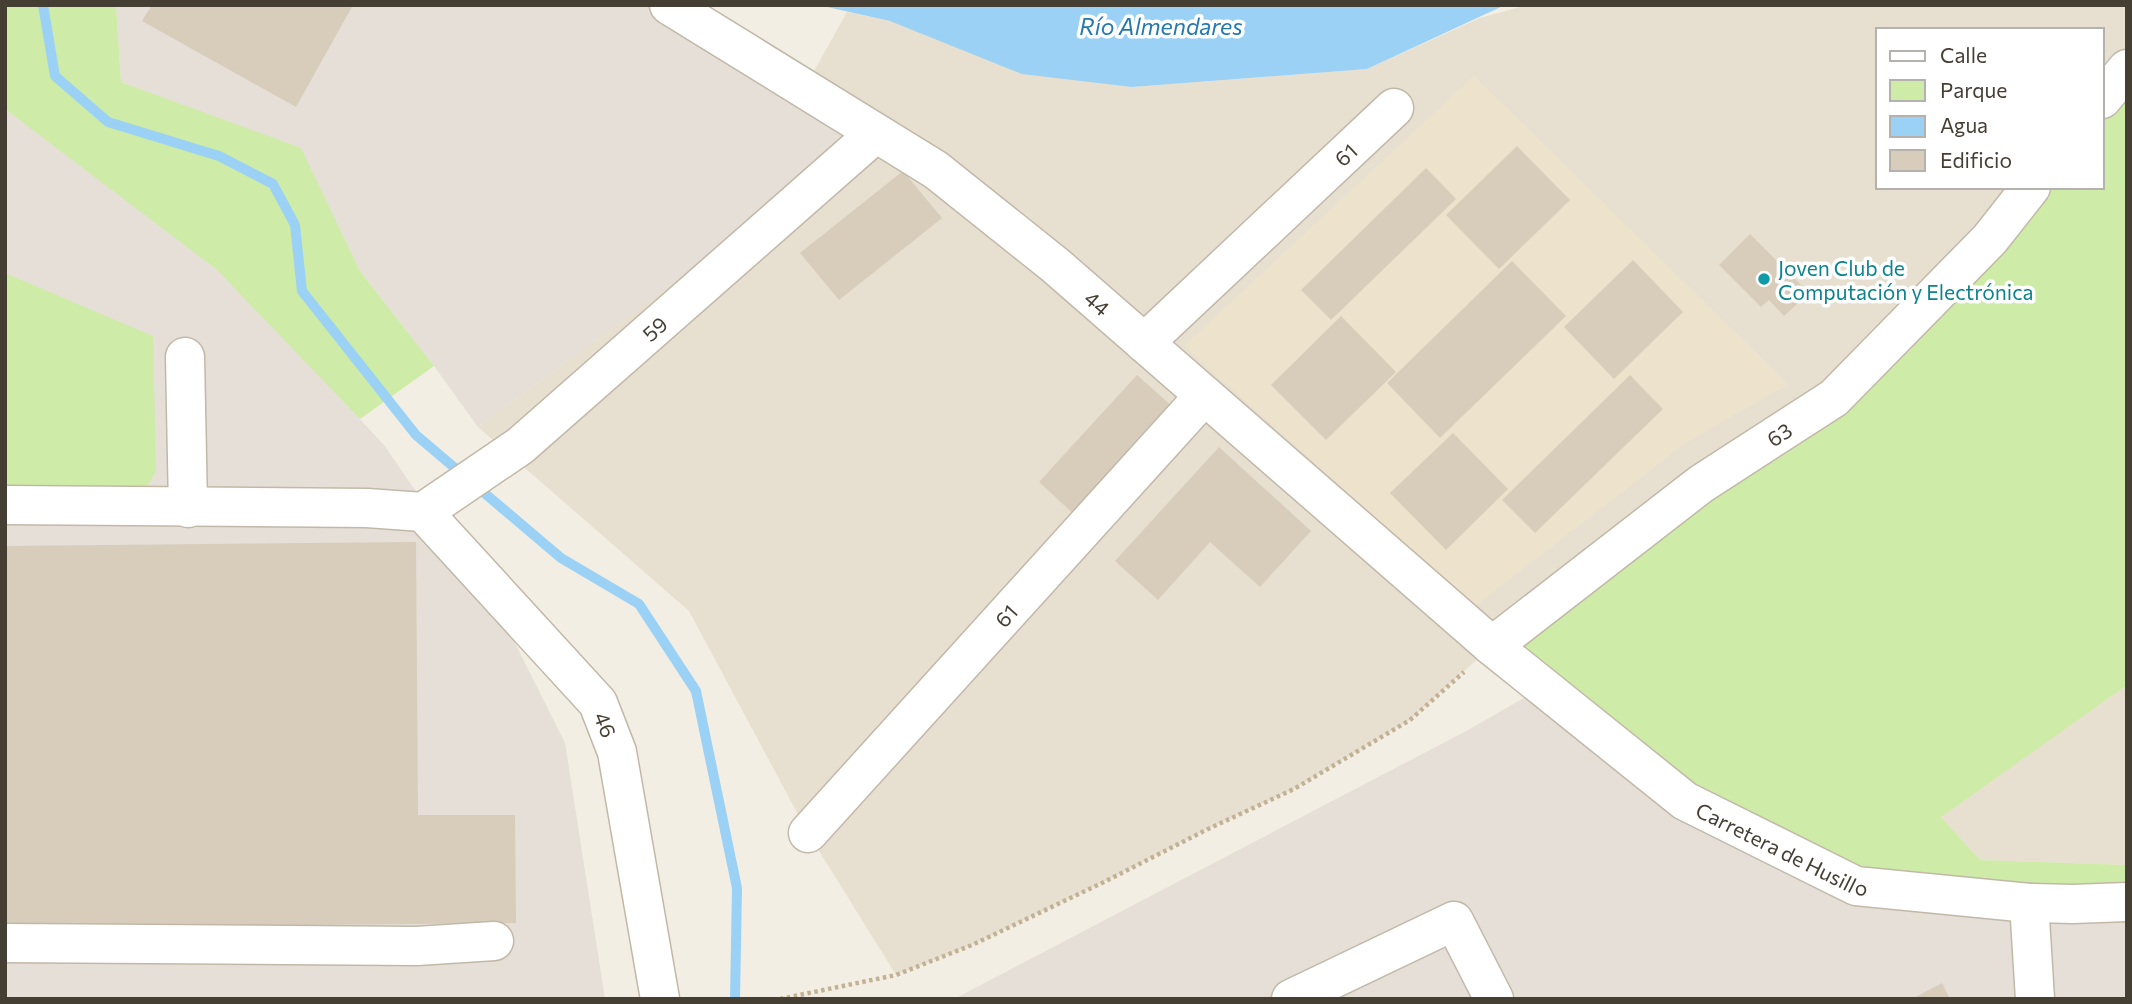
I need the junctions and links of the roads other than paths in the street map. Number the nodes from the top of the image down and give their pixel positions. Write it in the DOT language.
graph roads {
  1 [pos="669,5"];
  2 [pos="2127,69"];
  3 [pos="2104,97"];
  4 [pos="1394,108"];
  5 [pos="876,132"];
  6 [pos="2029,189"];
  7 [pos="1144,343"];
  8 [pos="185,357"];
  9 [pos="1204,396"];
  10 [pos="5,505"];
  11 [pos="188,508"];
  12 [pos="423,512"];
  13 [pos="1492,646"];
  14 [pos="808,833"];
  15 [pos="2127,902"];
  16 [pos="2029,903"];
  17 [pos="494,941"];
  18 [pos="5,943"];
  19 [pos="660,999"];
  20 [pos="1291,999"];
  21 [pos="1494,999"];
  22 [pos="2035,999"];
  1 -- 5 [label="street, 44"];
  2 -- 3 [label="street"];
  4 -- 7 [label="street, 61"];
  5 -- 7 [label="street, 44"];
  5 -- 12 [label="street, 59"];
  6 -- 13 [label="street, 63"];
  7 -- 9 [label="street, 44"];
  8 -- 11 [label="street"];
  9 -- 13 [label="street, 44"];
  9 -- 14 [label="street, 61"];
  10 -- 11 [label="street"];
  11 -- 12 [label="street"];
  12 -- 19 [label="street, 46"];
  13 -- 16 [label="street, Carretera de Husillo"];
  15 -- 16 [label="street, Carretera de Husillo"];
  16 -- 22 [label="street"];
  17 -- 18 [label="street"];
  20 -- 21 [label="street"];
}
